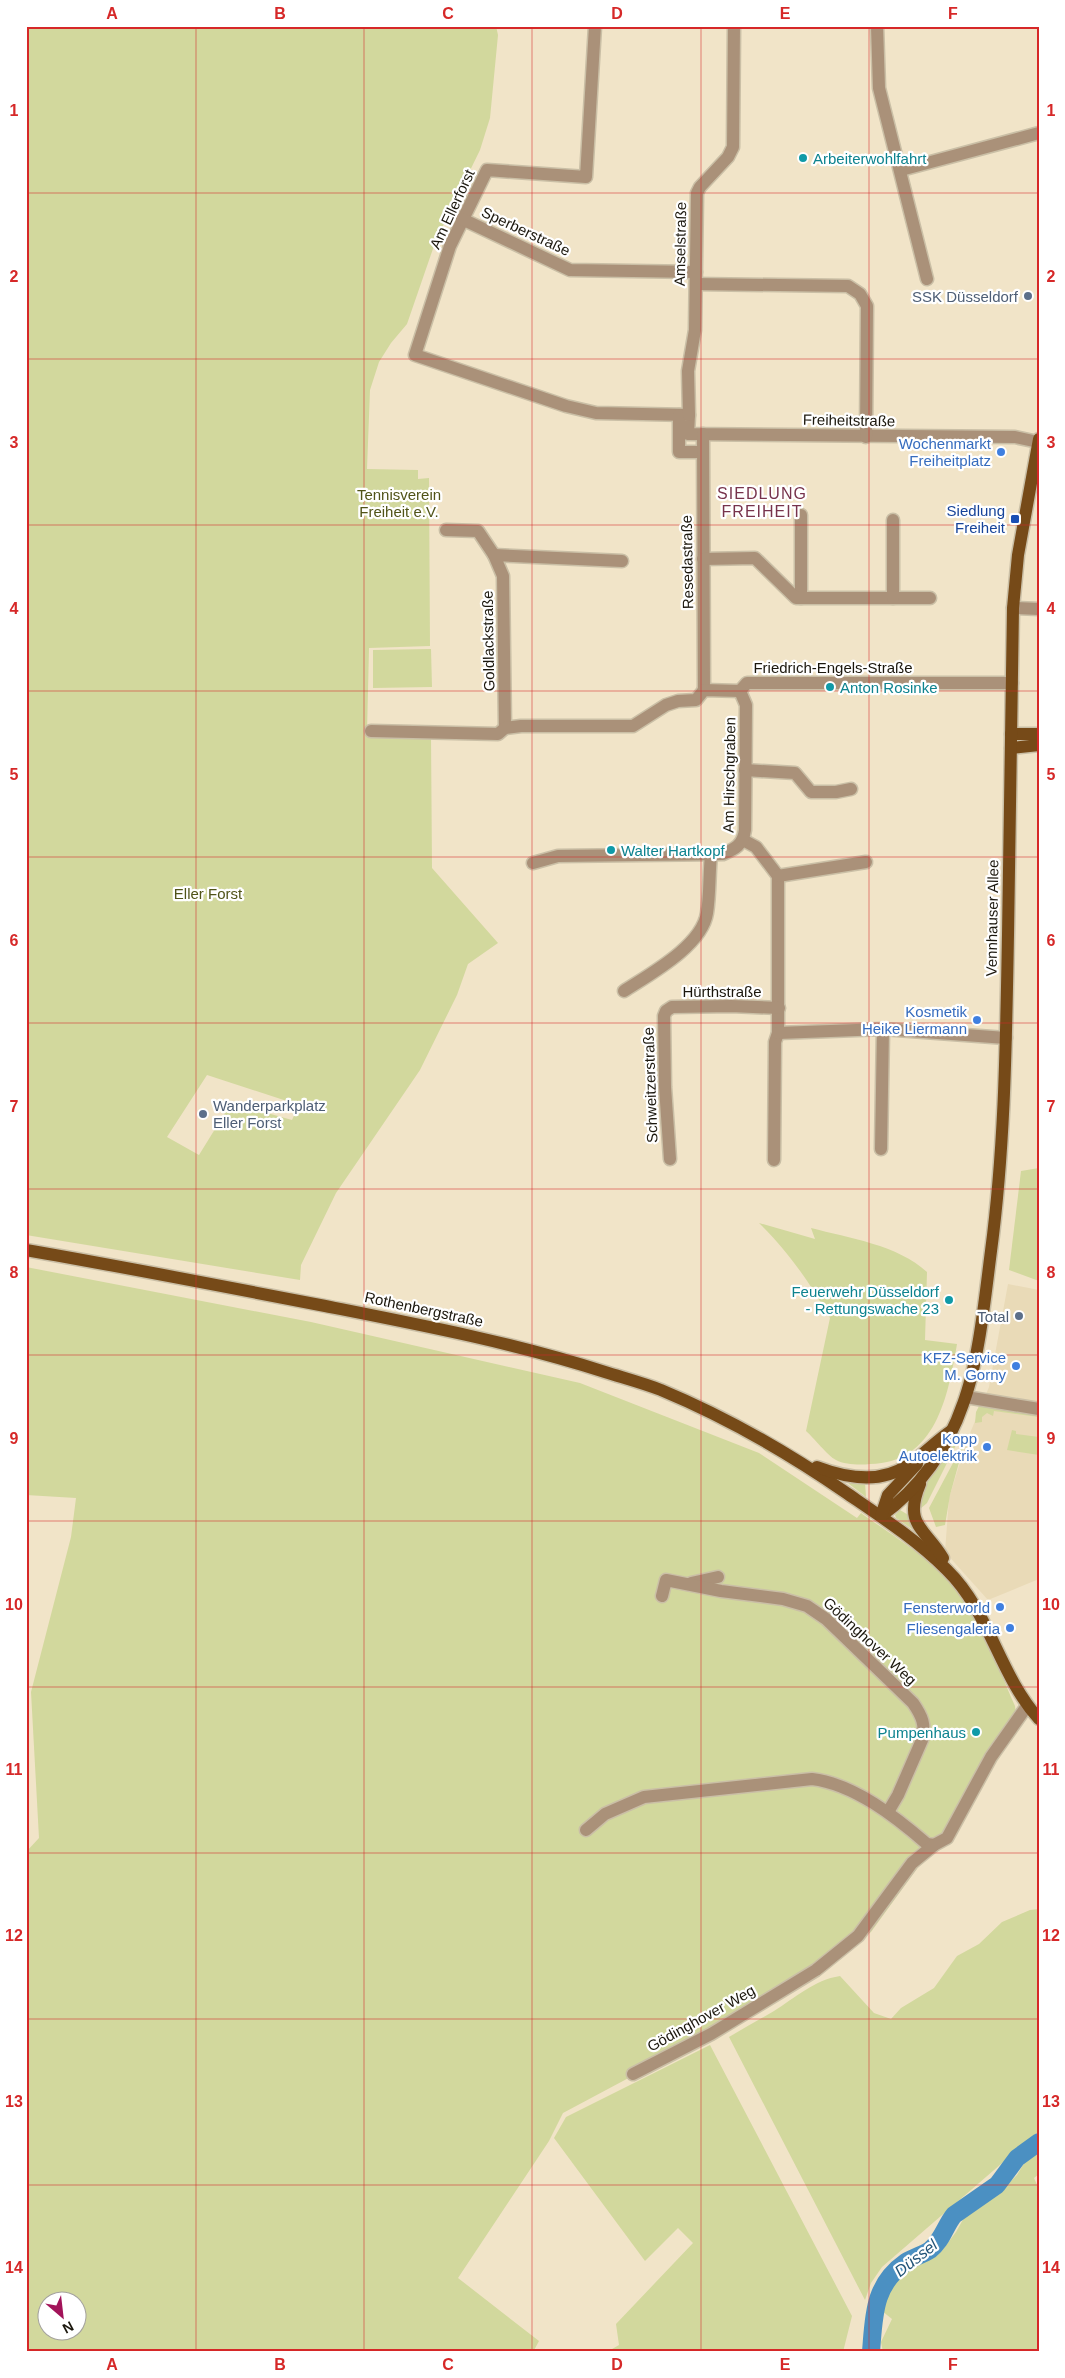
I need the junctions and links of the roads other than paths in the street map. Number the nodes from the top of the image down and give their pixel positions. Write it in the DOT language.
graph roads {
  1 [pos="596,26"];
  2 [pos="734,26"];
  3 [pos="877,26"];
  4 [pos="1039,133"];
  5 [pos="901,170"];
  6 [pos="462,219"];
  7 [pos="696,278"];
  8 [pos="927,279"];
  9 [pos="684,415"];
  10 [pos="703,434"];
  11 [pos="866,437"];
  12 [pos="1038,440"];
  13 [pos="702,452"];
  14 [pos="801,515"];
  15 [pos="894,520"];
  16 [pos="446,530"];
  17 [pos="494,556"];
  18 [pos="703,559"];
  19 [pos="622,561"];
  20 [pos="801,598"];
  21 [pos="893,598"];
  22 [pos="930,598"];
  23 [pos="1013,608"];
  24 [pos="1039,609"];
  25 [pos="1012,683"];
  26 [pos="704,690"];
  27 [pos="740,691"];
  28 [pos="505,728"];
  29 [pos="370,731"];
  30 [pos="1011,734"];
  31 [pos="1039,734"];
  32 [pos="1039,745"];
  33 [pos="1011,748"];
  34 [pos="745,770"];
  35 [pos="851,789"];
  36 [pos="743,840"];
  37 [pos="711,855"];
  38 [pos="866,862"];
  39 [pos="533,863"];
  40 [pos="778,876"];
  41 [pos="624,991"];
  42 [pos="779,1008"];
  43 [pos="666,1011"];
  44 [pos="883,1030"];
  45 [pos="778,1033"];
  46 [pos="1006,1038"];
  47 [pos="881,1149"];
  48 [pos="670,1159"];
  49 [pos="774,1160"];
  50 [pos="26,1250"];
  51 [pos="966,1397"];
  52 [pos="1039,1409"];
  53 [pos="951,1431"];
  54 [pos="796,1458"];
  55 [pos="926,1472"];
  56 [pos="869,1477"];
  57 [pos="881,1516"];
  58 [pos="945,1568"];
  59 [pos="718,1577"];
  60 [pos="686,1584"];
  61 [pos="662,1596"];
  62 [pos="1026,1706"];
  63 [pos="1039,1719"];
  64 [pos="888,1812"];
  65 [pos="586,1830"];
  66 [pos="934,1845"];
  67 [pos="633,2074"];
  1 -- 6 [label="street, Am Ellerforst"];
  2 -- 7 [label="street, Amselstraße"];
  3 -- 5 [label="street"];
  4 -- 5 [label="street"];
  5 -- 8 [label="street"];
  6 -- 7 [label="street, Sperberstraße"];
  6 -- 9 [label="street, Am Ellerforst"];
  7 -- 9 [label="street, Amselstraße"];
  7 -- 11 [label="street, Sperberstraße"];
  9 -- 10 [label="street"];
  9 -- 13 [label="street"];
  10 -- 11 [label="street, Freiheitstraße"];
  10 -- 13 [label="street, Resedastraße"];
  11 -- 12 [label="street, Freiheitstraße"];
  12 -- 23 [label="main road, Vennhauser Allee"];
  13 -- 18 [label="street, Resedastraße"];
  14 -- 20 [label="street"];
  15 -- 21 [label="street"];
  16 -- 17 [label="street, Goldlackstraße"];
  17 -- 19 [label="street"];
  17 -- 28 [label="street, Goldlackstraße"];
  18 -- 20 [label="street"];
  18 -- 26 [label="street, Resedastraße"];
  20 -- 21 [label="street"];
  21 -- 22 [label="street"];
  23 -- 24 [label="street"];
  23 -- 25 [label="main road, Vennhauser Allee"];
  25 -- 27 [label="street, Friedrich-Engels-Straße"];
  25 -- 30 [label="main road, Vennhauser Allee"];
  26 -- 27 [label="street, Friedrich-Engels-Straße"];
  26 -- 28 [label="street, Friedrich-Engels-Straße"];
  27 -- 34 [label="street, Am Hirschgraben"];
  28 -- 29 [label="street, Friedrich-Engels-Straße"];
  30 -- 31 [label="main road"];
  30 -- 33 [label="main road, Vennhauser Allee"];
  32 -- 33 [label="main road"];
  33 -- 46 [label="main road, Vennhauser Allee"];
  34 -- 35 [label="street"];
  34 -- 36 [label="street, Am Hirschgraben"];
  36 -- 37 [label="street"];
  36 -- 40 [label="street, Am Hirschgraben"];
  37 -- 39 [label="street"];
  37 -- 41 [label="street"];
  38 -- 40 [label="street"];
  40 -- 42 [label="street"];
  42 -- 43 [label="street, Hürthstraße"];
  42 -- 45 [label="street"];
  43 -- 48 [label="street, Schweitzerstraße"];
  44 -- 45 [label="street"];
  44 -- 46 [label="street"];
  44 -- 47 [label="street"];
  45 -- 49 [label="street"];
  46 -- 51 [label="main road, Vennhauser Allee"];
  50 -- 54 [label="main road, Rothenbergstraße"];
  51 -- 52 [label="street"];
  51 -- 53 [label="main road, Vennhauser Allee"];
  53 -- 55 [label="main road, Vennhauser Allee"];
  53 -- 56 [label="main road, Vennhauser Allee"];
  53 -- 57 [label="main road, Vennhauser Allee"];
  54 -- 56 [label="main road, Rothenbergstraße"];
  54 -- 57 [label="main road, Rothenbergstraße"];
  55 -- 57 [label="main road, Vennhauser Allee"];
  55 -- 58 [label="main road"];
  57 -- 58 [label="main road, Rothenbergstraße"];
  58 -- 62 [label="main road"];
  59 -- 60 [label="street, Gödinghover Weg"];
  60 -- 61 [label="street, Gödinghover Weg"];
  60 -- 64 [label="street, Gödinghover Weg"];
  62 -- 63 [label="main road"];
  62 -- 66 [label="street, Gödinghover Weg"];
  64 -- 65 [label="street"];
  64 -- 66 [label="street"];
  66 -- 67 [label="street, Gödinghover Weg"];
}
